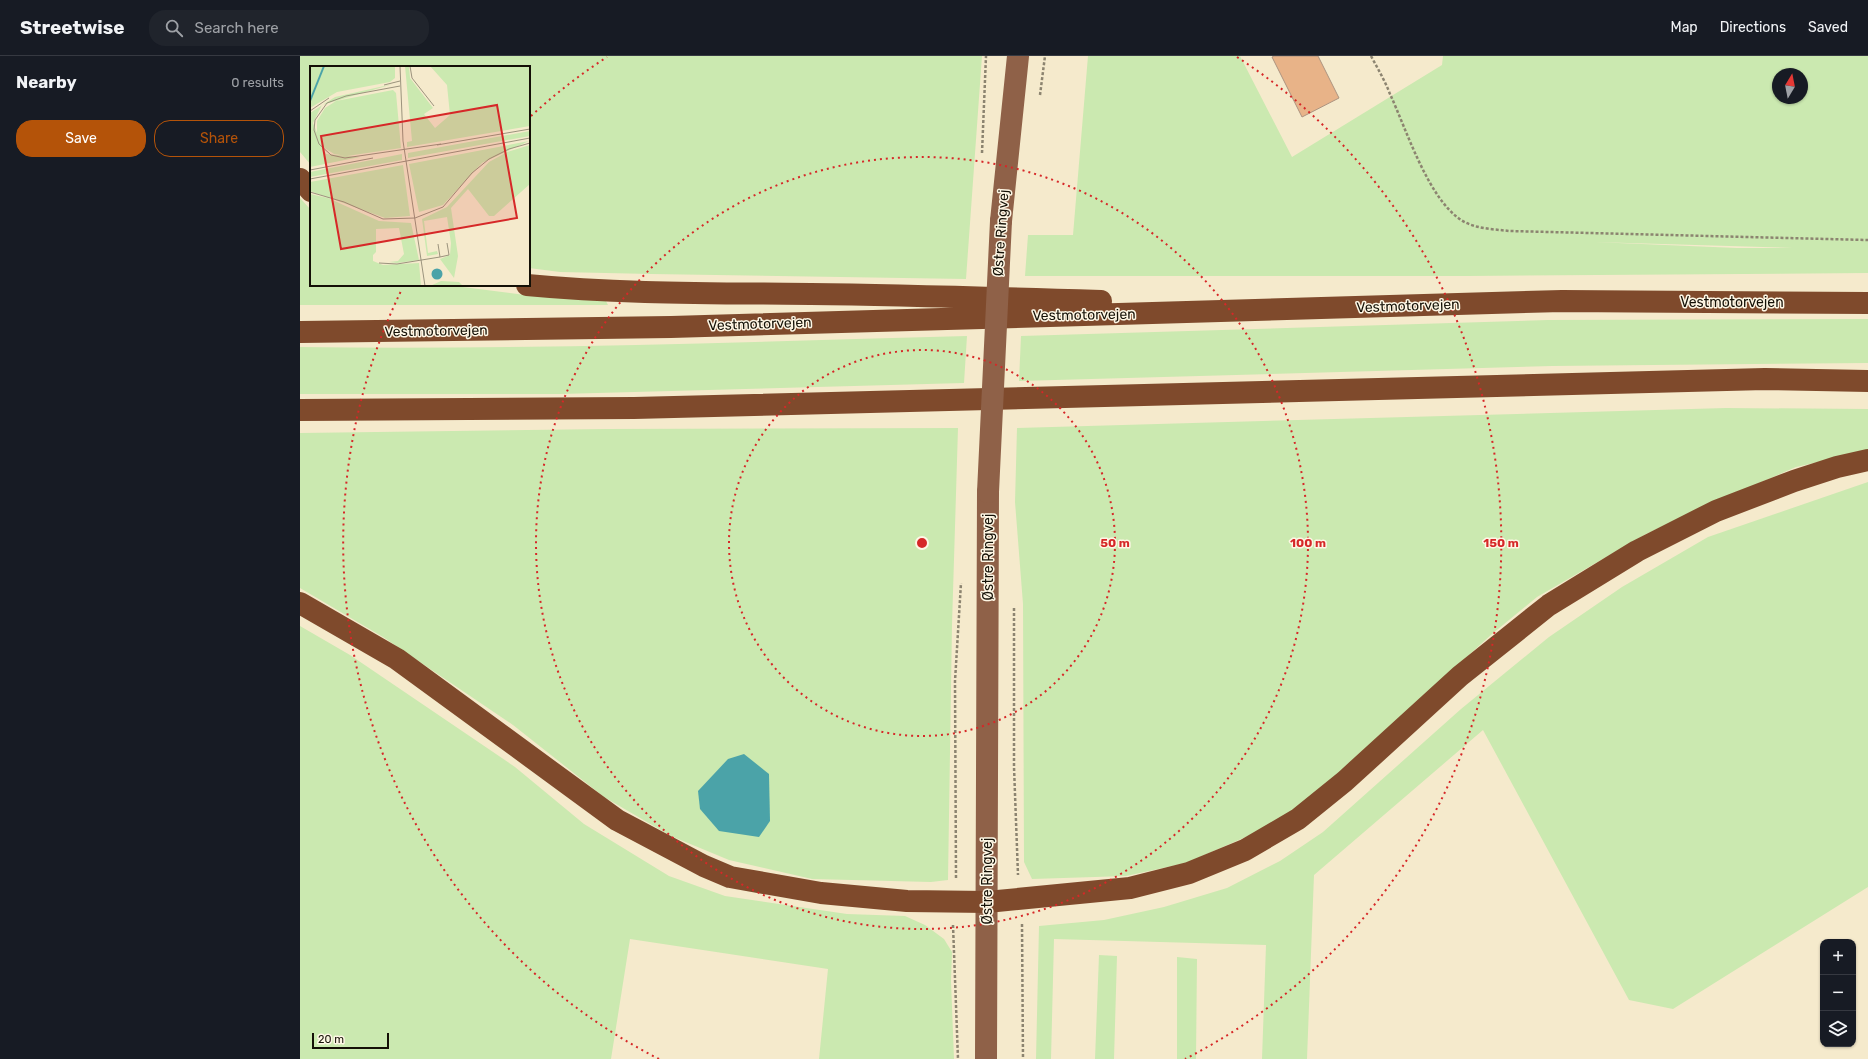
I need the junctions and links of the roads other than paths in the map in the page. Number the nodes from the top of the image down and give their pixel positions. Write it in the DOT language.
graph roads {
  1 [pos="1018,56"];
  2 [pos="300,179"];
  3 [pos="310,190"];
  4 [pos="530,285"];
  5 [pos="1868,303"];
  6 [pos="1322,309"];
  7 [pos="300,332"];
  8 [pos="1868,381"];
  9 [pos="300,410"];
  10 [pos="1868,460"];
  11 [pos="300,603"];
  12 [pos="987,902"];
  13 [pos="986,1059"];
  1 -- 12 [label="main road, Østre Ringvej, bridge"];
  2 -- 3 [label="highway"];
  4 -- 6 [label="highway"];
  5 -- 6 [label="highway, Vestmotorvejen"];
  6 -- 7 [label="highway, Vestmotorvejen"];
  8 -- 9 [label="highway"];
  10 -- 12 [label="highway"];
  11 -- 12 [label="highway"];
  12 -- 13 [label="main road, Østre Ringvej"];
}
